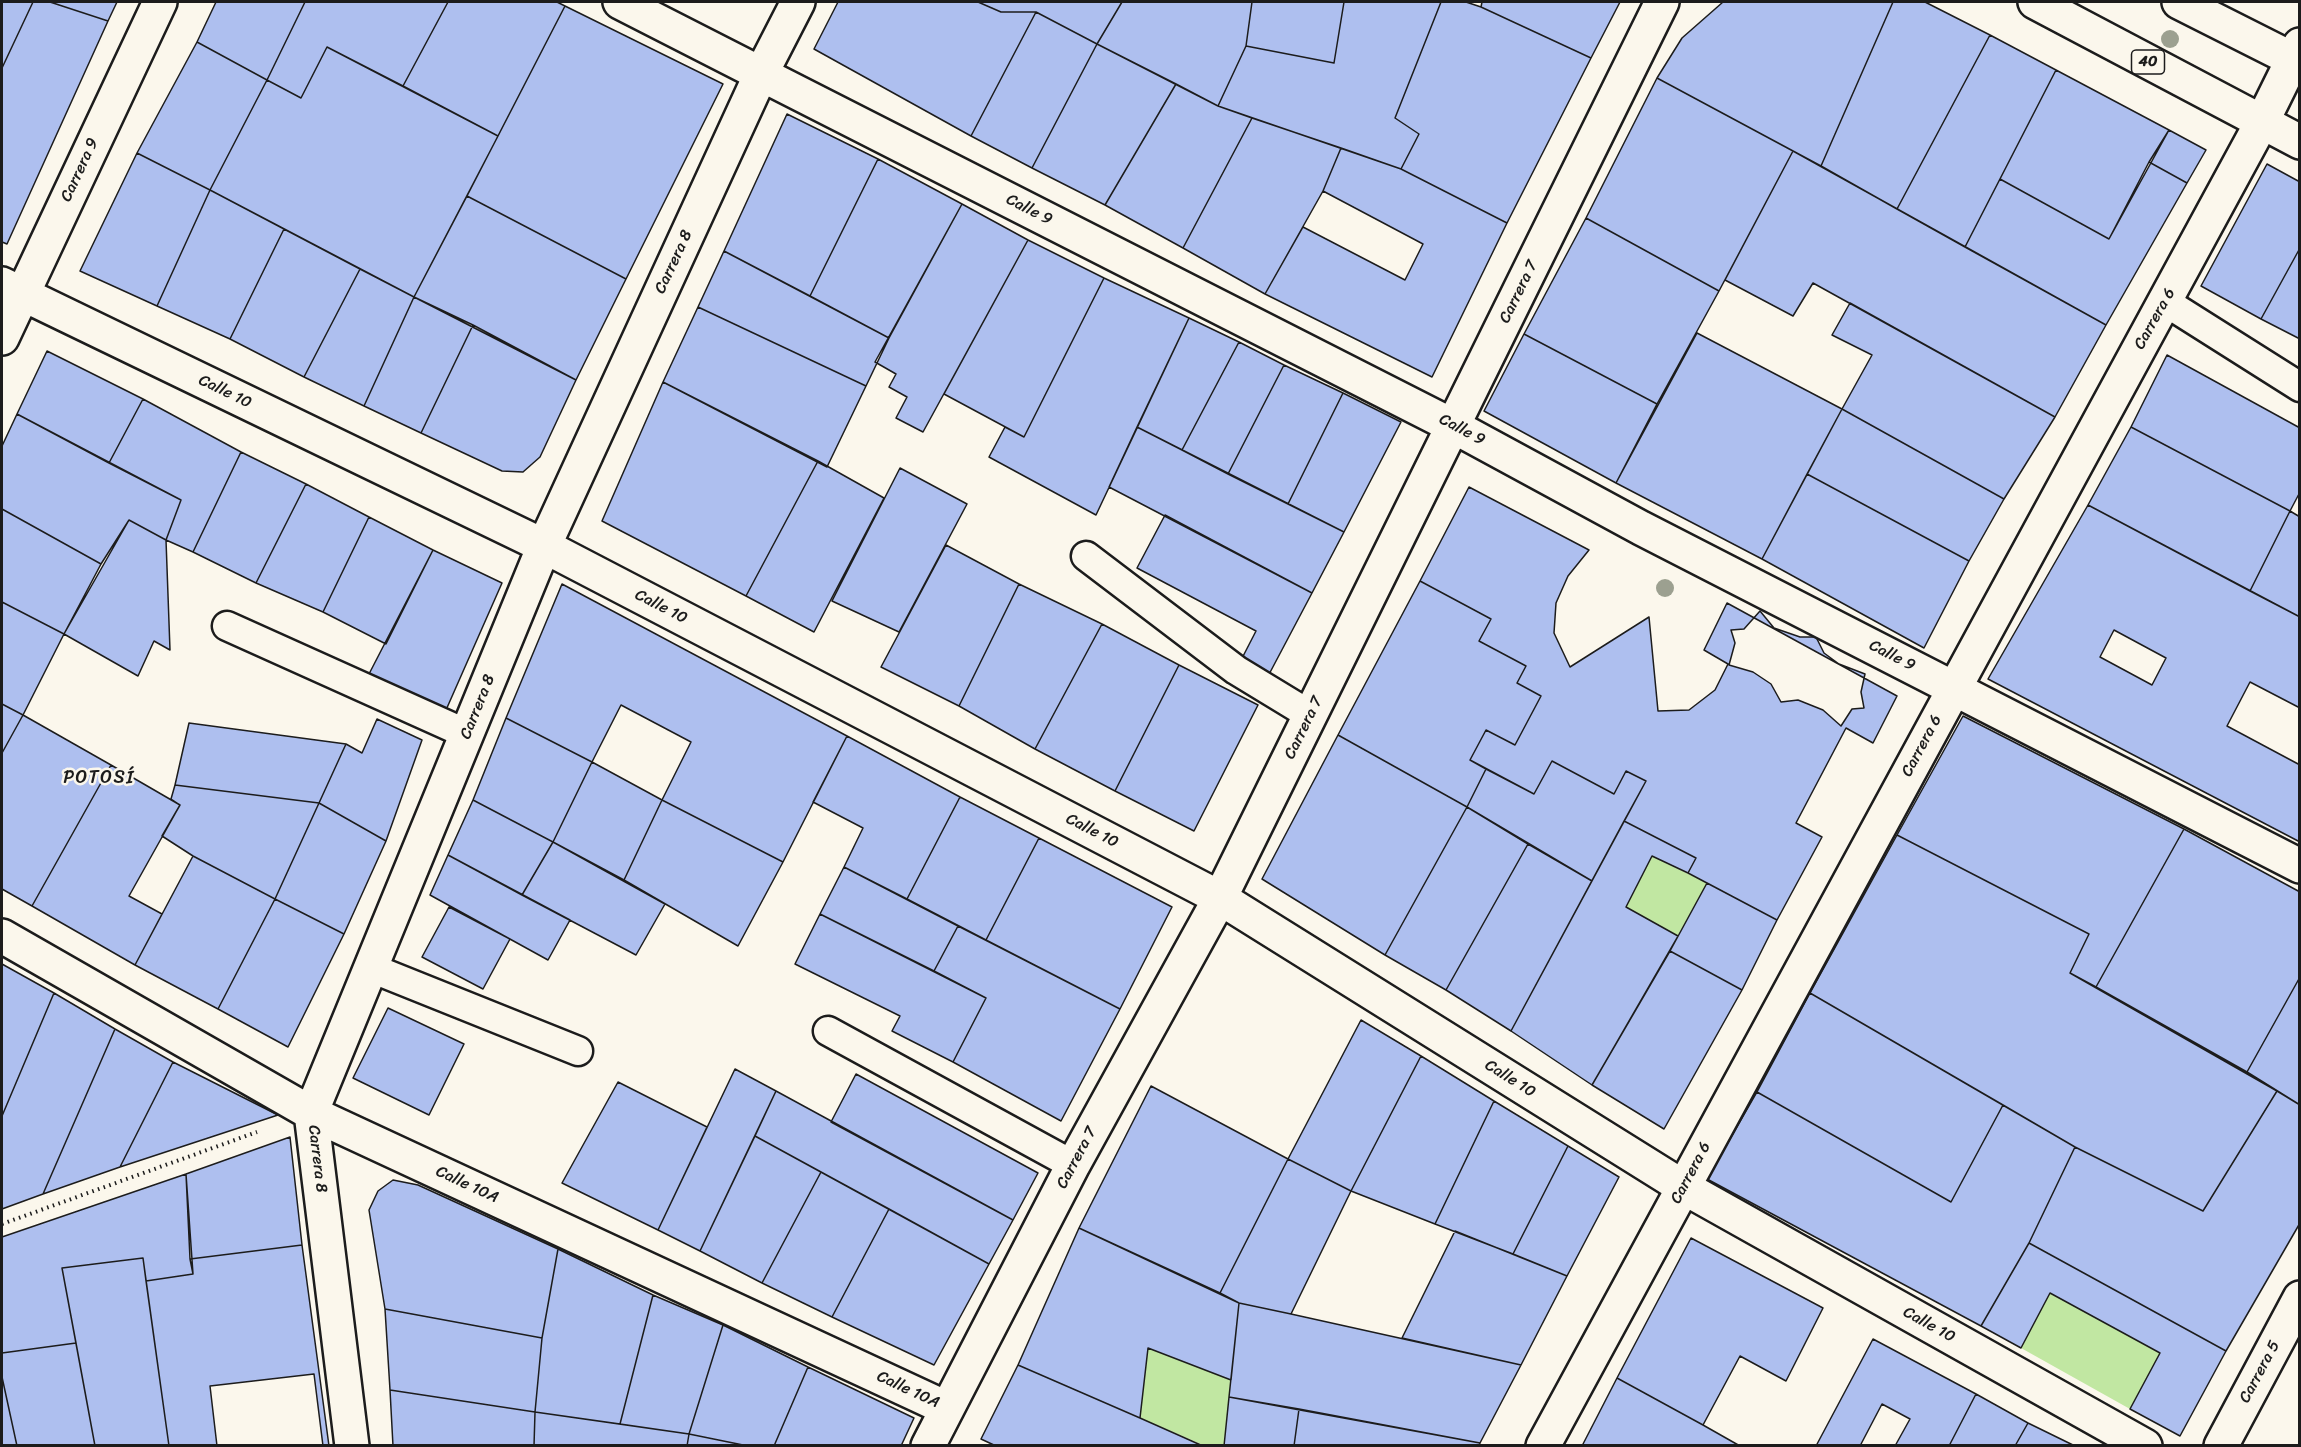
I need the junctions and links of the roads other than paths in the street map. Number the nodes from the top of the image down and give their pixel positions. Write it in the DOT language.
graph roads {
  1 [pos="160,2"];
  2 [pos="620,2"];
  3 [pos="798,2"];
  4 [pos="1662,2"];
  5 [pos="2035,2"];
  6 [pos="2179,2"];
  7 [pos="2297,56"];
  8 [pos="761,74"];
  9 [pos="2262,122"];
  10 [pos="2300,142"];
  11 [pos="12,289"];
  12 [pos="2164,301"];
  13 [pos="2,338"];
  14 [pos="2300,387"];
  15 [pos="1453,426"];
  16 [pos="544,546"];
  17 [pos="1086,556"];
  18 [pos="227,626"];
  19 [pos="1954,688"];
  20 [pos="1310,715"];
  21 [pos="467,734"];
  22 [pos="2300,866"];
  23 [pos="1220,898"];
  24 [pos="2,936"];
  25 [pos="370,968"];
  26 [pos="828,1031"];
  27 [pos="578,1051"];
  28 [pos="311,1113"];
  29 [pos="1073,1165"];
  30 [pos="1683,1187"];
  31 [pos="2300,1298"];
  32 [pos="946,1408"];
  33 [pos="352,1446"];
  34 [pos="928,1446"];
  35 [pos="1543,1446"];
  36 [pos="2145,1446"];
  37 [pos="2221,1446"];
  1 -- 11 [label="street, Carrera 9"];
  2 -- 8 [label="street, Calle 9"];
  3 -- 8 [label="street, Carrera 8"];
  4 -- 15 [label="street, Carrera 7"];
  5 -- 9 [label="street, 40"];
  6 -- 7 [label="street"];
  7 -- 9 [label="street, Carrera 6"];
  8 -- 15 [label="street, Calle 9"];
  8 -- 16 [label="street, Carrera 8"];
  9 -- 10 [label="street, 40"];
  9 -- 12 [label="street, Carrera 6"];
  11 -- 13 [label="street, Carrera 9"];
  11 -- 16 [label="street, Calle 10"];
  12 -- 14 [label="lane"];
  12 -- 19 [label="street, Carrera 6"];
  15 -- 19 [label="street, Calle 9"];
  15 -- 20 [label="street, Carrera 7"];
  16 -- 21 [label="street, Carrera 8"];
  16 -- 23 [label="street, Calle 10"];
  17 -- 20 [label="lane"];
  18 -- 21 [label="lane"];
  19 -- 22 [label="street, Calle 9"];
  19 -- 30 [label="street, Carrera 6"];
  20 -- 23 [label="street, Carrera 7"];
  21 -- 25 [label="street, Carrera 8"];
  23 -- 29 [label="street, Carrera 7"];
  23 -- 30 [label="street, Calle 10"];
  24 -- 28 [label="street, Calle 10A"];
  25 -- 27 [label="lane"];
  25 -- 28 [label="street, Carrera 8"];
  26 -- 29 [label="lane"];
  28 -- 32 [label="street, Calle 10A"];
  28 -- 33 [label="street, Carrera 8"];
  29 -- 32 [label="street, Carrera 7"];
  30 -- 35 [label="street, Carrera 6"];
  30 -- 36 [label="street, Calle 10"];
  31 -- 37 [label="street, Carrera 5"];
  32 -- 34 [label="street, Carrera 7"];
}
